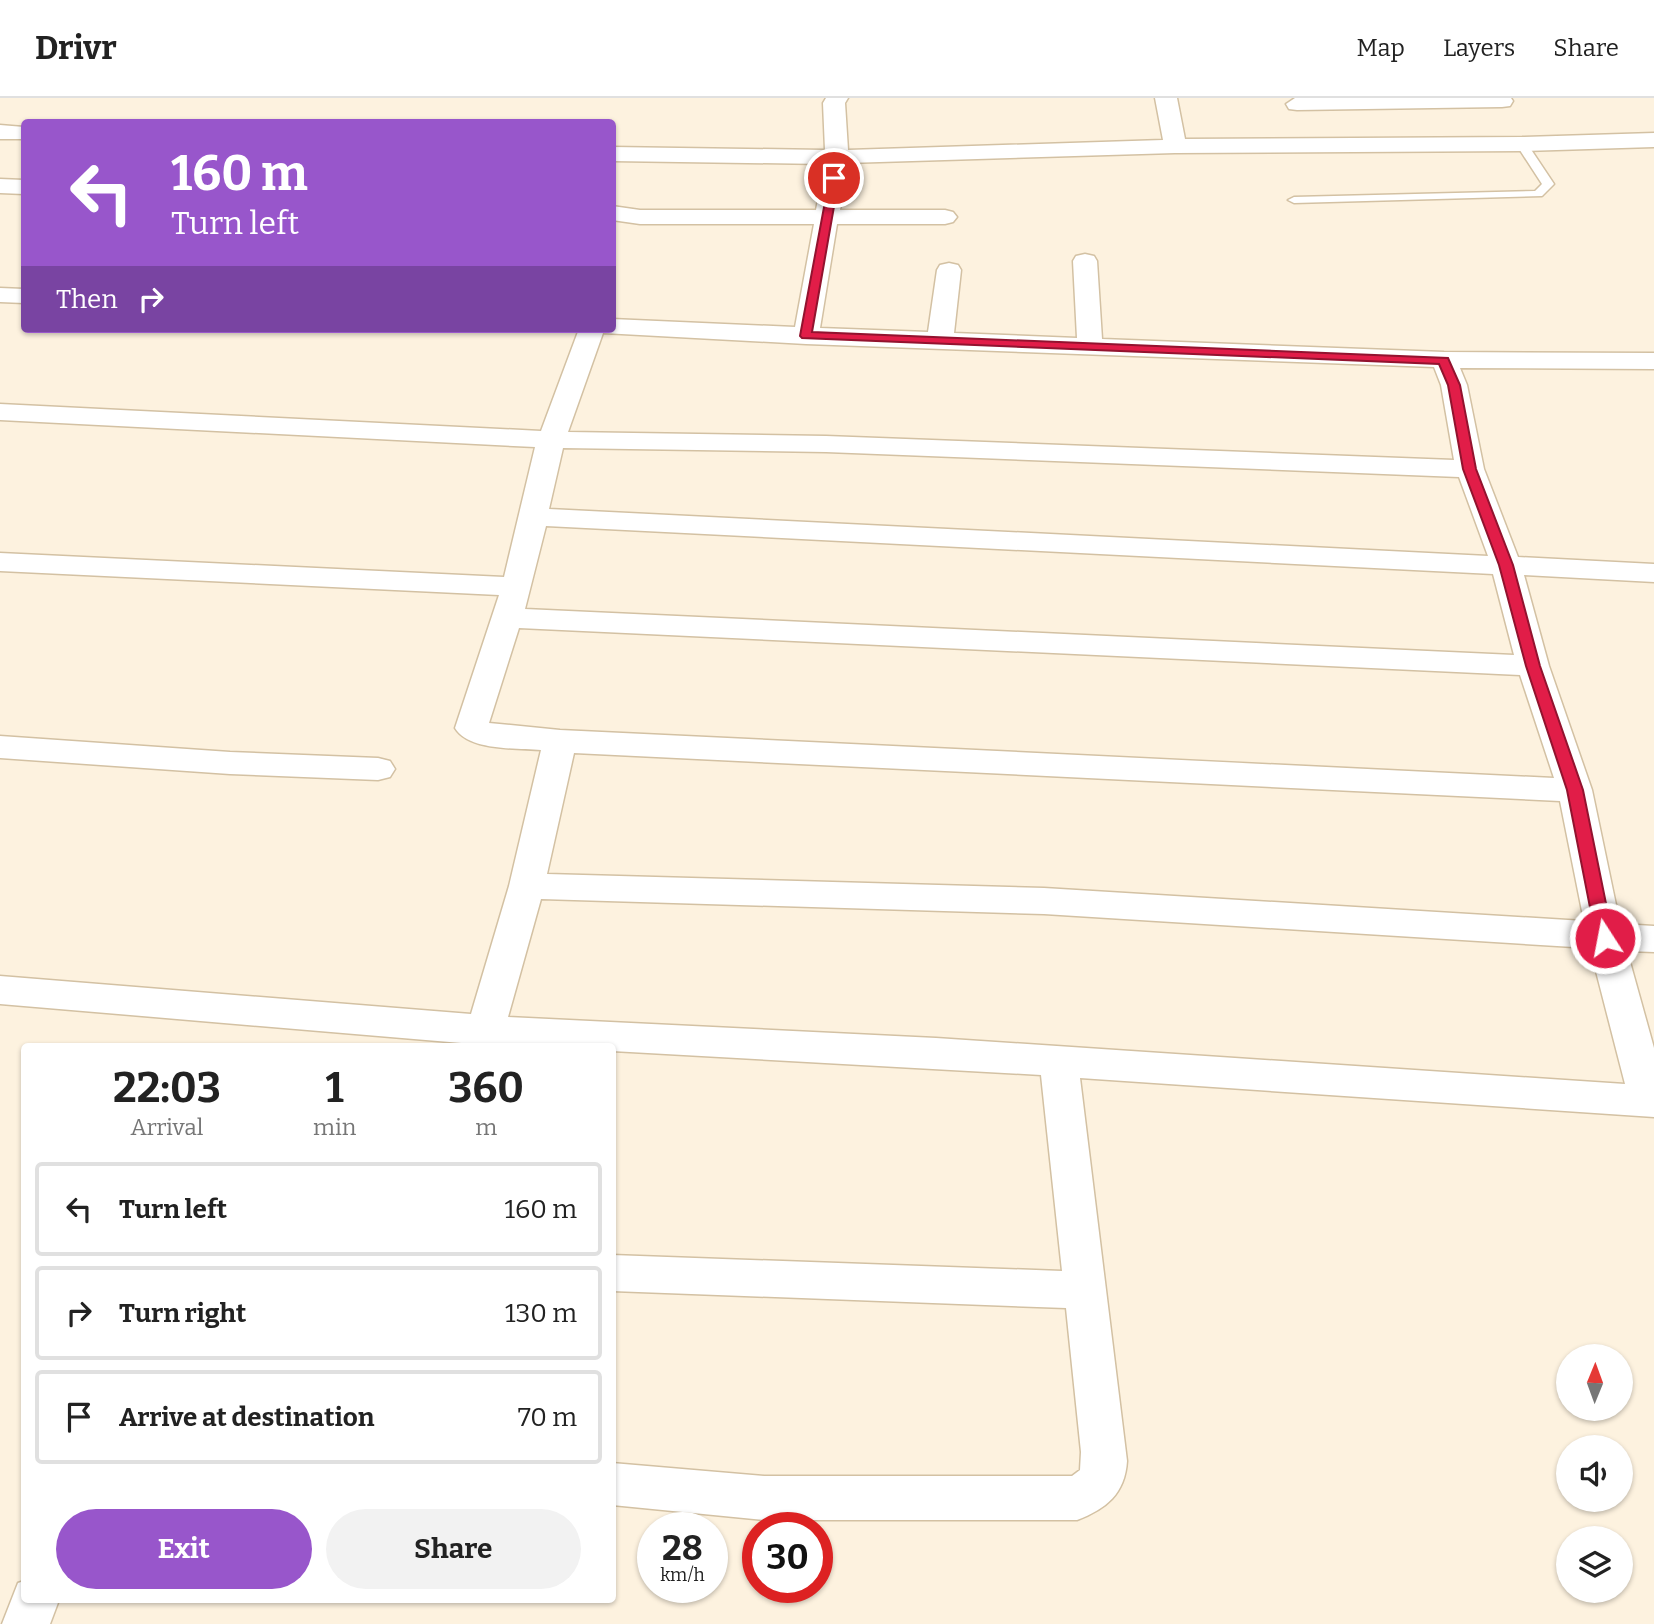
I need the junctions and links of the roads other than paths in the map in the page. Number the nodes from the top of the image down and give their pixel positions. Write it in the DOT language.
graph roads {
  1 [pos="837,98"];
  2 [pos="1166,98"];
  3 [pos="1502,99"];
  4 [pos="1297,104"];
  5 [pos="0,132"];
  6 [pos="21,133"];
  7 [pos="1654,140"];
  8 [pos="1522,144"];
  9 [pos="1175,146"];
  10 [pos="616,154"];
  11 [pos="837,157"];
  12 [pos="0,186"];
  13 [pos="21,187"];
  14 [pos="1294,200"];
  15 [pos="616,214"];
  16 [pos="945,217"];
  17 [pos="827,219"];
  18 [pos="1084,261"];
  19 [pos="950,270"];
  20 [pos="0,295"];
  21 [pos="21,296"];
  22 [pos="616,327"];
  23 [pos="591,333"];
  24 [pos="806,336"];
  25 [pos="940,340"];
  26 [pos="1090,345"];
  27 [pos="1444,360"];
  28 [pos="1654,361"];
  29 [pos="0,412"];
  30 [pos="551,440"];
  31 [pos="1470,469"];
  32 [pos="533,517"];
  33 [pos="0,562"];
  34 [pos="1506,565"];
  35 [pos="1654,573"];
  36 [pos="517,587"];
  37 [pos="505,618"];
  38 [pos="1533,666"];
  39 [pos="560,741"];
  40 [pos="0,747"];
  41 [pos="378,769"];
  42 [pos="1575,790"];
  43 [pos="527,886"];
  44 [pos="1605,938"];
  45 [pos="1654,939"];
  46 [pos="0,990"];
  47 [pos="485,1030"];
  48 [pos="1059,1063"];
  49 [pos="1652,1100"];
  50 [pos="616,1273"];
  51 [pos="1083,1290"];
  52 [pos="616,1485"];
  53 [pos="33,1603"];
  54 [pos="26,1624"];
  1 -- 11 [label="street"];
  2 -- 9 [label="street"];
  3 -- 4 [label="street"];
  3 -- 8 [label="street"];
  5 -- 6 [label="street"];
  7 -- 8 [label="street"];
  8 -- 9 [label="street"];
  8 -- 14 [label="lane"];
  9 -- 11 [label="street"];
  10 -- 11 [label="street"];
  11 -- 17 [label="street"];
  12 -- 13 [label="street"];
  15 -- 17 [label="street"];
  16 -- 17 [label="street"];
  17 -- 24 [label="street"];
  18 -- 26 [label="street"];
  19 -- 25 [label="street"];
  20 -- 21 [label="street"];
  22 -- 24 [label="street"];
  23 -- 30 [label="street"];
  24 -- 25 [label="street"];
  25 -- 26 [label="street"];
  26 -- 27 [label="street"];
  27 -- 28 [label="street"];
  27 -- 31 [label="street"];
  29 -- 30 [label="street"];
  30 -- 31 [label="street"];
  30 -- 32 [label="street"];
  31 -- 34 [label="street"];
  32 -- 34 [label="street"];
  32 -- 36 [label="street"];
  33 -- 36 [label="street"];
  34 -- 35 [label="street"];
  34 -- 38 [label="street"];
  36 -- 37 [label="street"];
  37 -- 38 [label="street"];
  37 -- 39 [label="street"];
  38 -- 42 [label="street"];
  39 -- 42 [label="street"];
  39 -- 43 [label="street"];
  40 -- 41 [label="street"];
  42 -- 44 [label="street"];
  43 -- 44 [label="street"];
  43 -- 47 [label="street"];
  44 -- 45 [label="street"];
  44 -- 49 [label="street"];
  46 -- 47 [label="street"];
  47 -- 48 [label="street"];
  48 -- 49 [label="street"];
  48 -- 51 [label="street"];
  50 -- 51 [label="street"];
  51 -- 52 [label="street"];
  53 -- 54 [label="street"];
}
